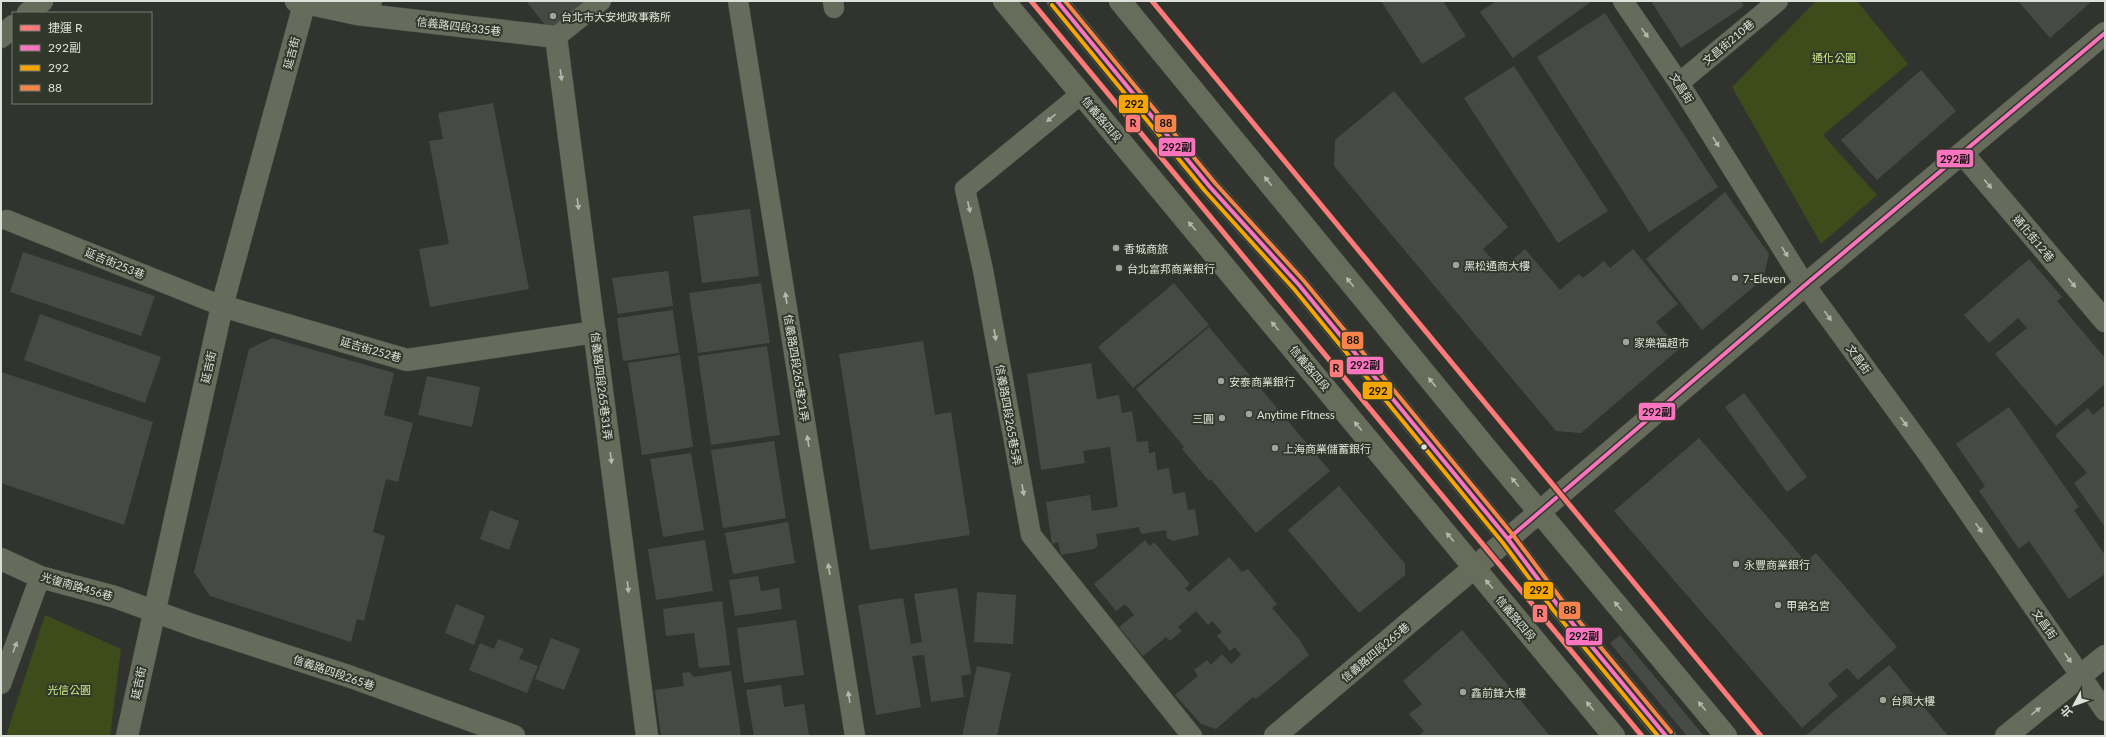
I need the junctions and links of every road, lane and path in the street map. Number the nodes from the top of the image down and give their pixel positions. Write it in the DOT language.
graph roads {
  1 [pos="42,1"];
  2 [pos="304,1"];
  3 [pos="601,1"];
  4 [pos="738,1"];
  5 [pos="1004,1"];
  6 [pos="1057,1"];
  7 [pos="1120,1"];
  8 [pos="1623,1"];
  9 [pos="1778,1"];
  10 [pos="364,7"];
  11 [pos="29,12"];
  12 [pos="12,27"];
  13 [pos="2105,33"];
  14 [pos="1,37"];
  15 [pos="556,37"];
  16 [pos="1679,83"];
  17 [pos="1081,94"];
  18 [pos="1963,154"];
  19 [pos="7,220"];
  20 [pos="1805,285"];
  21 [pos="222,306"];
  22 [pos="2105,322"];
  23 [pos="595,332"];
  24 [pos="1540,512"];
  25 [pos="1508,539"];
  26 [pos="1,559"];
  27 [pos="1475,567"];
  28 [pos="40,577"];
  29 [pos="153,610"];
  30 [pos="2105,656"];
  31 [pos="2080,676"];
  32 [pos="1,684"];
  33 [pos="2105,711"];
  34 [pos="127,736"];
  35 [pos="514,736"];
  36 [pos="647,736"];
  37 [pos="855,736"];
  38 [pos="1192,736"];
  39 [pos="1275,736"];
  40 [pos="1614,736"];
  41 [pos="1666,736"];
  42 [pos="1726,736"];
  43 [pos="2006,736"];
  1 -- 11 [label="street"];
  2 -- 10 [label="street, 信義路四段335巷"];
  2 -- 21 [label="street, 延吉街"];
  3 -- 15 [label="lane"];
  37 -- 4 [label="lane, 信義路四段265巷21弄, one-way"];
  5 -- 17 [label="main road, 信義路四段"];
  6 -- 25 [label="lane"];
  24 -- 7 [label="main road, one-way"];
  8 -- 16 [label="lane, 文昌街, one-way"];
  9 -- 16 [label="lane, 文昌街210巷"];
  10 -- 15 [label="street, 信義路四段335巷"];
  12 -- 14 [label="street"];
  13 -- 18 [label="street, 信義路四段265巷"];
  15 -- 23 [label="street, 信義路四段265巷31弄, one-way"];
  16 -- 20 [label="lane, 文昌街, one-way"];
  27 -- 17 [label="main road, 信義路四段, one-way"];
  17 -- 38 [label="lane, 信義路四段265巷5弄, one-way"];
  18 -- 20 [label="street, 信義路四段265巷"];
  18 -- 22 [label="street, 通化街12巷, one-way"];
  19 -- 21 [label="lane, 延吉街253巷"];
  20 -- 24 [label="street, 信義路四段265巷"];
  20 -- 31 [label="lane, 文昌街, one-way"];
  21 -- 23 [label="street, 延吉街252巷"];
  21 -- 29 [label="street, 延吉街"];
  23 -- 36 [label="street, 信義路四段265巷31弄, one-way"];
  24 -- 25 [label="street, 信義路四段265巷"];
  42 -- 24 [label="main road, one-way"];
  25 -- 27 [label="street, 信義路四段265巷"];
  25 -- 41 [label="lane"];
  26 -- 28 [label="street, 光復南路456巷"];
  27 -- 39 [label="street, 信義路四段265巷"];
  40 -- 27 [label="main road, 信義路四段, one-way"];
  28 -- 29 [label="street, 光復南路456巷"];
  32 -- 28 [label="lane, one-way"];
  29 -- 34 [label="street, 延吉街"];
  29 -- 35 [label="street, 信義路四段265巷"];
  30 -- 31 [label="street"];
  31 -- 33 [label="lane, 文昌街"];
  43 -- 31 [label="street, one-way"];
}
